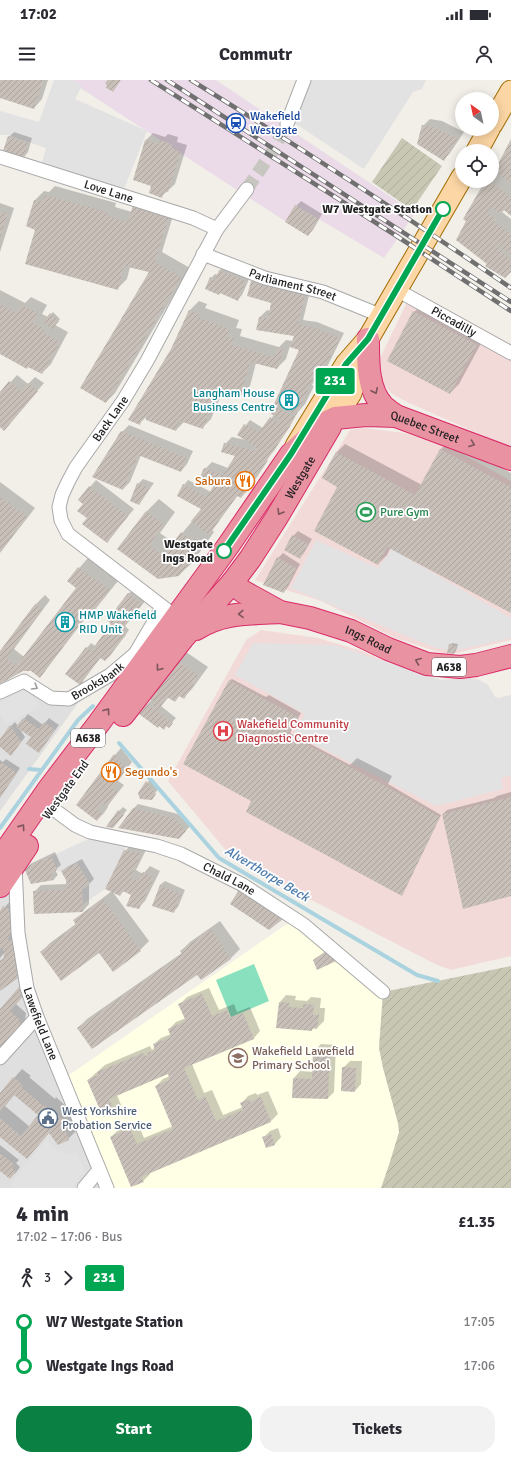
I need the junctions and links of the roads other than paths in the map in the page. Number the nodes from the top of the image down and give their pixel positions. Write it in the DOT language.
graph roads {
  1 [pos="304,80"];
  2 [pos="511,92"];
  3 [pos="499,112"];
  4 [pos="287,124"];
  5 [pos="0,156"];
  6 [pos="455,188"];
  7 [pos="247,189"];
  8 [pos="217,229"];
  9 [pos="203,254"];
  10 [pos="397,290"];
  11 [pos="382,316"];
  12 [pos="368,339"];
  13 [pos="511,353"];
  14 [pos="396,416"];
  15 [pos="335,418"];
  16 [pos="291,454"];
  17 [pos="511,459"];
  18 [pos="228,546"];
  19 [pos="232,583"];
  20 [pos="197,589"];
  21 [pos="213,605"];
  22 [pos="169,612"];
  23 [pos="280,612"];
  24 [pos="183,638"];
  25 [pos="142,653"];
  26 [pos="511,656"];
  27 [pos="0,692"];
  28 [pos="52,808"];
  29 [pos="6,860"];
  30 [pos="0,886"];
  31 [pos="383,992"];
  32 [pos="37,1017"];
  33 [pos="0,1058"];
  34 [pos="99,1170"];
  35 [pos="84,1188"];
  36 [pos="107,1188"];
  1 -- 4 [label="street"];
  2 -- 3 [label="main road"];
  5 -- 8 [label="street, Love Lane"];
  6 -- 10 [label="main road, Westgate"];
  7 -- 8 [label="street, Back Lane"];
  8 -- 9 [label="street, Back Lane"];
  9 -- 11 [label="street, Parliament Street"];
  9 -- 22 [label="street, Back Lane"];
  10 -- 11 [label="main road, Westgate"];
  10 -- 13 [label="street, Piccadilly"];
  11 -- 12 [label="main road, Westgate"];
  12 -- 14 [label="highway, A638, one-way"];
  12 -- 15 [label="main road, Westgate"];
  12 -- 16 [label="main road, Westgate"];
  14 -- 15 [label="highway, Quebec Street / A638"];
  14 -- 17 [label="highway, Quebec Street / A638, one-way"];
  15 -- 16 [label="highway, A638"];
  15 -- 19 [label="highway, Westgate, one-way"];
  16 -- 18 [label="highway, Westgate / A638"];
  18 -- 19 [label="highway"];
  18 -- 20 [label="highway, Westgate / A638"];
  19 -- 21 [label="highway, Westgate"];
  19 -- 23 [label="highway, Ings Road / A638"];
  20 -- 22 [label="highway, Westgate End / A638"];
  21 -- 24 [label="highway, Westgate End"];
  22 -- 25 [label="highway, Westgate End / A638"];
  23 -- 24 [label="highway, A638, one-way"];
  26 -- 23 [label="highway, Ings Road / A638, one-way"];
  24 -- 28 [label="highway, Westgate End / A638, one-way"];
  27 -- 25 [label="street, Brooksbank, one-way"];
  29 -- 25 [label="highway, Westgate End / A638, one-way"];
  28 -- 29 [label="highway, Westgate End / A638"];
  28 -- 31 [label="street, Chald Lane"];
  29 -- 30 [label="highway, Westgate End / A638"];
  29 -- 32 [label="street, Lawefield Lane"];
  32 -- 33 [label="street"];
  32 -- 34 [label="street, Lawefield Lane"];
  34 -- 35 [label="street"];
  34 -- 36 [label="street, Lawefield Lane"];
}
